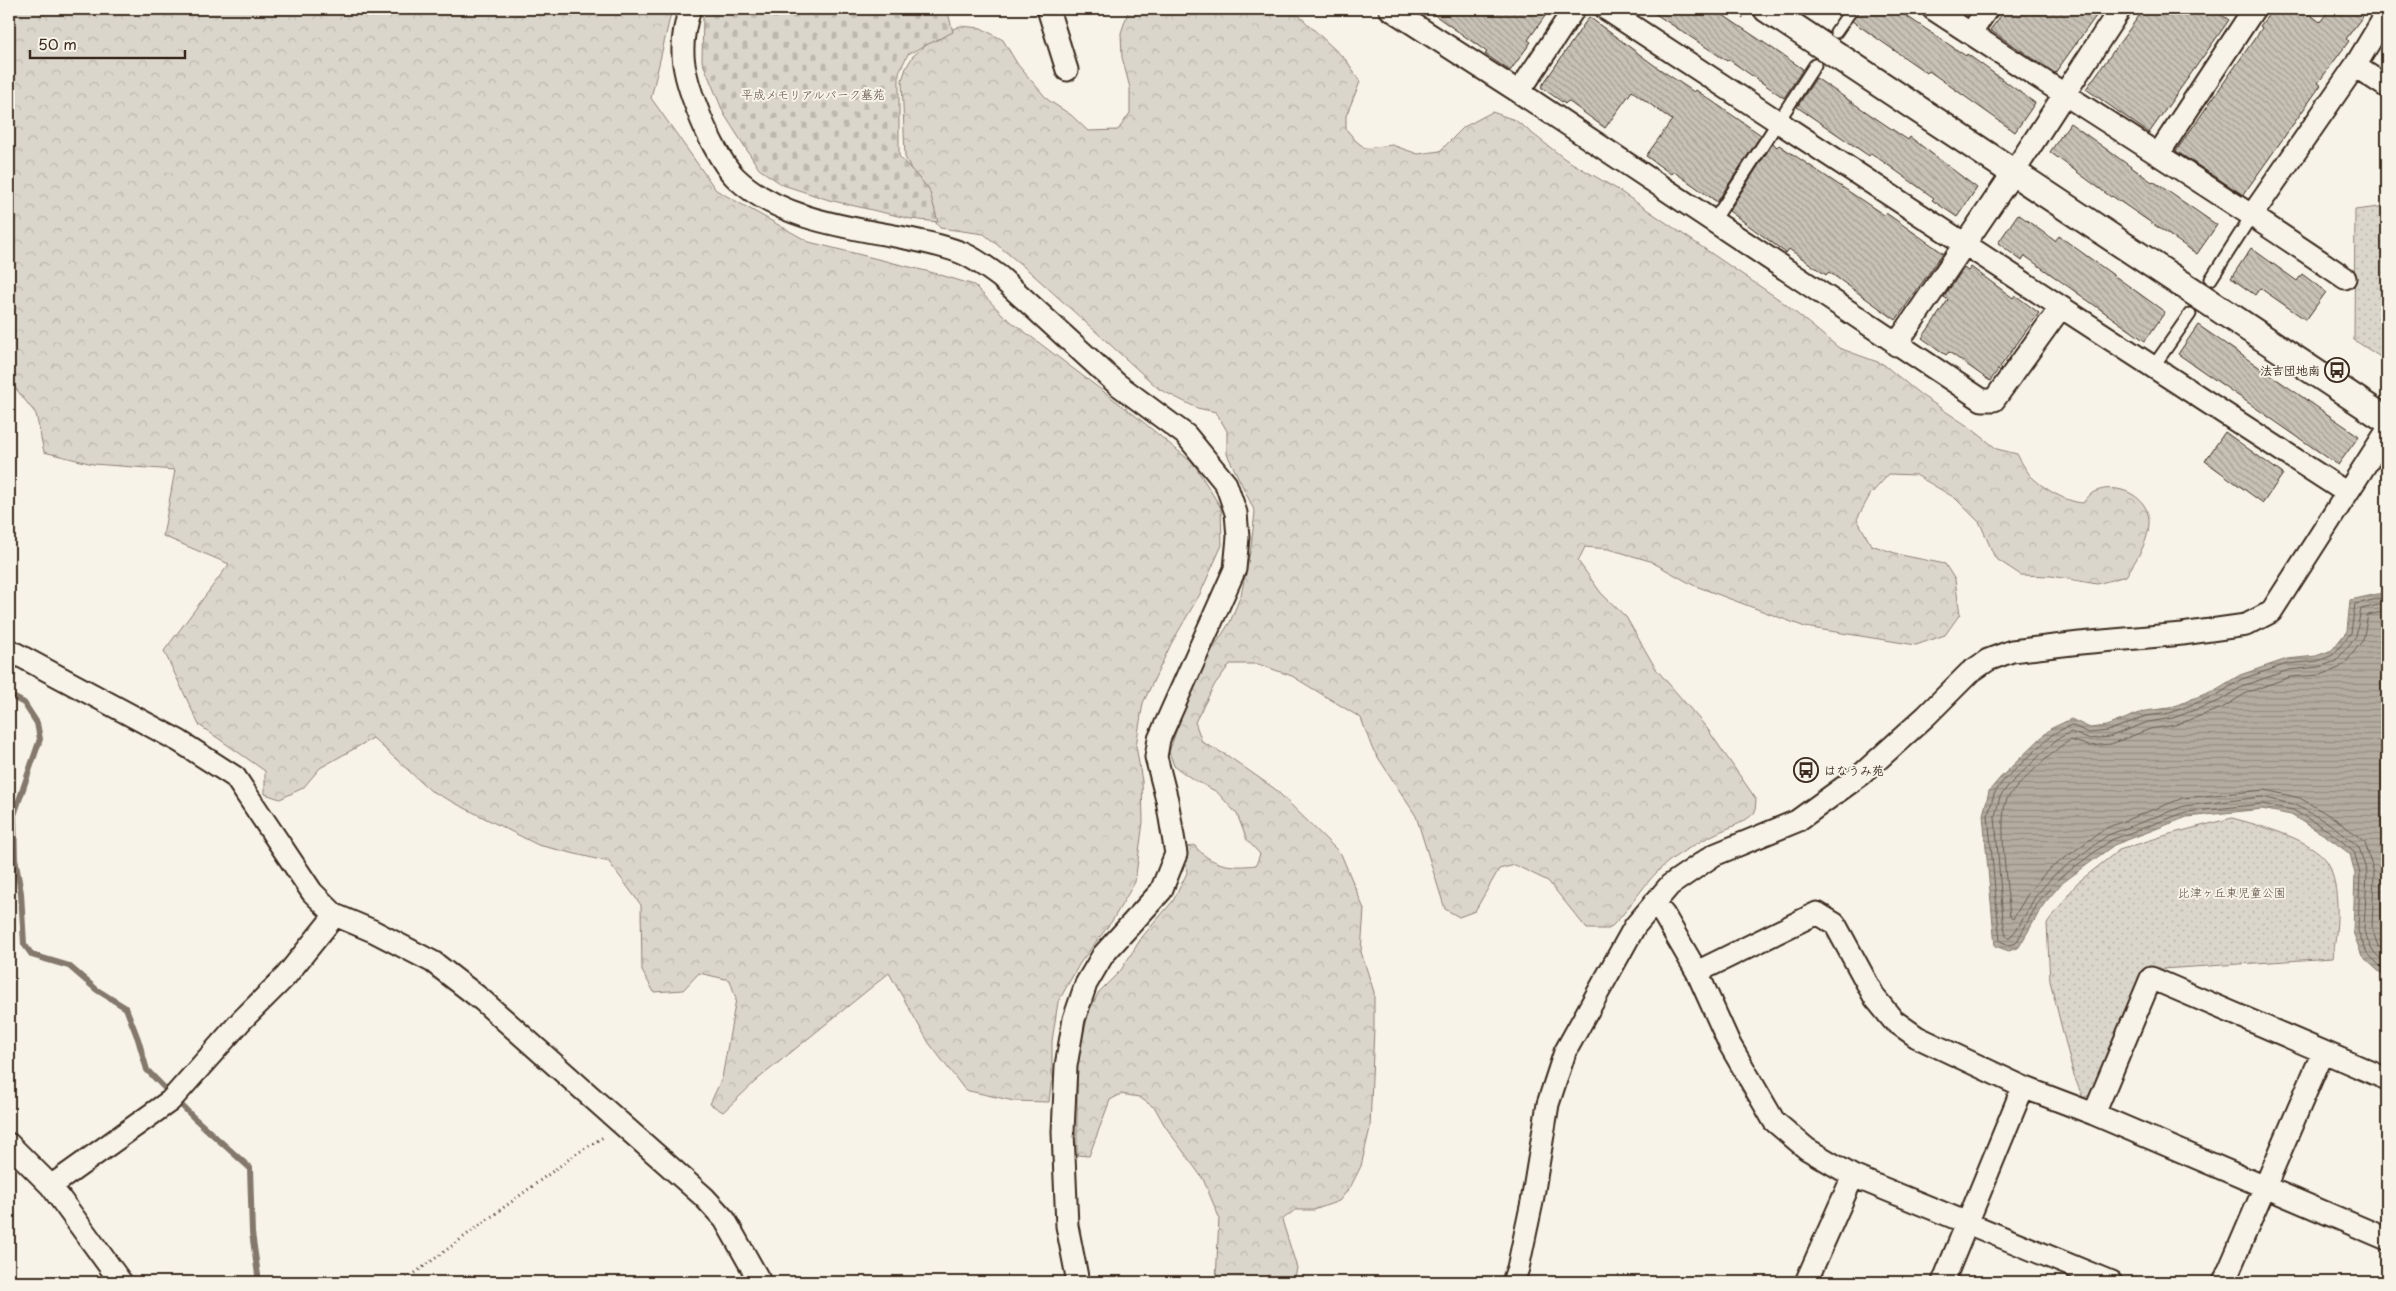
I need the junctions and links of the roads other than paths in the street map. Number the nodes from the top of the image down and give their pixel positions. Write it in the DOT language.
graph roads {
  1 [pos="690,9"];
  2 [pos="1048,9"];
  3 [pos="1390,9"];
  4 [pos="1574,9"];
  5 [pos="1606,9"];
  6 [pos="1766,9"];
  7 [pos="1852,9"];
  8 [pos="1933,9"];
  9 [pos="1987,9"];
  10 [pos="2120,9"];
  11 [pos="2254,9"];
  12 [pos="2387,13"];
  13 [pos="1836,32"];
  14 [pos="1971,33"];
  15 [pos="1815,65"];
  16 [pos="2355,66"];
  17 [pos="1067,70"];
  18 [pos="2387,86"];
  19 [pos="1519,92"];
  20 [pos="2063,94"];
  21 [pos="1779,122"];
  22 [pos="2159,153"];
  23 [pos="2013,173"];
  24 [pos="2252,214"];
  25 [pos="1713,222"];
  26 [pos="1965,244"];
  27 [pos="2344,278"];
  28 [pos="2211,280"];
  29 [pos="2061,307"];
  30 [pos="2190,314"];
  31 [pos="1896,345"];
  32 [pos="2153,367"];
  33 [pos="2387,420"];
  34 [pos="2387,431"];
  35 [pos="2347,493"];
  36 [pos="9,650"];
  37 [pos="1654,903"];
  38 [pos="335,915"];
  39 [pos="1697,972"];
  40 [pos="2323,1052"];
  41 [pos="2387,1079"];
  42 [pos="2023,1087"];
  43 [pos="2094,1114"];
  44 [pos="9,1144"];
  45 [pos="1853,1176"];
  46 [pos="51,1186"];
  47 [pos="2265,1188"];
  48 [pos="1968,1223"];
  49 [pos="2387,1239"];
  50 [pos="2083,1277"];
  51 [pos="121,1282"];
  52 [pos="760,1282"];
  53 [pos="1078,1282"];
  54 [pos="1513,1282"];
  55 [pos="1806,1282"];
  56 [pos="1943,1282"];
  57 [pos="2111,1282"];
  58 [pos="2224,1282"];
  1 -- 53 [label="street"];
  2 -- 17 [label="street"];
  3 -- 19 [label="street"];
  4 -- 19 [label="street"];
  5 -- 21 [label="street"];
  6 -- 23 [label="street"];
  7 -- 13 [label="lane"];
  8 -- 14 [label="street"];
  9 -- 14 [label="street"];
  10 -- 20 [label="street"];
  11 -- 22 [label="street"];
  12 -- 16 [label="street"];
  14 -- 20 [label="street"];
  15 -- 21 [label="lane"];
  16 -- 18 [label="street"];
  16 -- 24 [label="street"];
  19 -- 25 [label="street"];
  20 -- 22 [label="street"];
  20 -- 23 [label="street"];
  21 -- 25 [label="lane"];
  21 -- 26 [label="street"];
  22 -- 24 [label="street"];
  23 -- 26 [label="street"];
  23 -- 33 [label="street"];
  24 -- 27 [label="street"];
  24 -- 28 [label="lane"];
  25 -- 31 [label="street"];
  26 -- 29 [label="street"];
  26 -- 31 [label="street"];
  29 -- 31 [label="street"];
  29 -- 32 [label="street"];
  30 -- 32 [label="lane"];
  32 -- 35 [label="street"];
  34 -- 35 [label="street"];
  35 -- 37 [label="street"];
  36 -- 38 [label="street"];
  37 -- 39 [label="street"];
  37 -- 54 [label="street"];
  38 -- 46 [label="street"];
  38 -- 52 [label="street"];
  39 -- 42 [label="street"];
  39 -- 45 [label="street"];
  40 -- 41 [label="street"];
  40 -- 43 [label="street"];
  40 -- 47 [label="street"];
  42 -- 43 [label="street"];
  42 -- 48 [label="street"];
  43 -- 47 [label="street"];
  44 -- 46 [label="street"];
  45 -- 48 [label="street"];
  45 -- 55 [label="street"];
  46 -- 51 [label="street"];
  47 -- 49 [label="street"];
  47 -- 58 [label="street"];
  48 -- 50 [label="street"];
  48 -- 56 [label="street"];
  50 -- 57 [label="street"];
}
